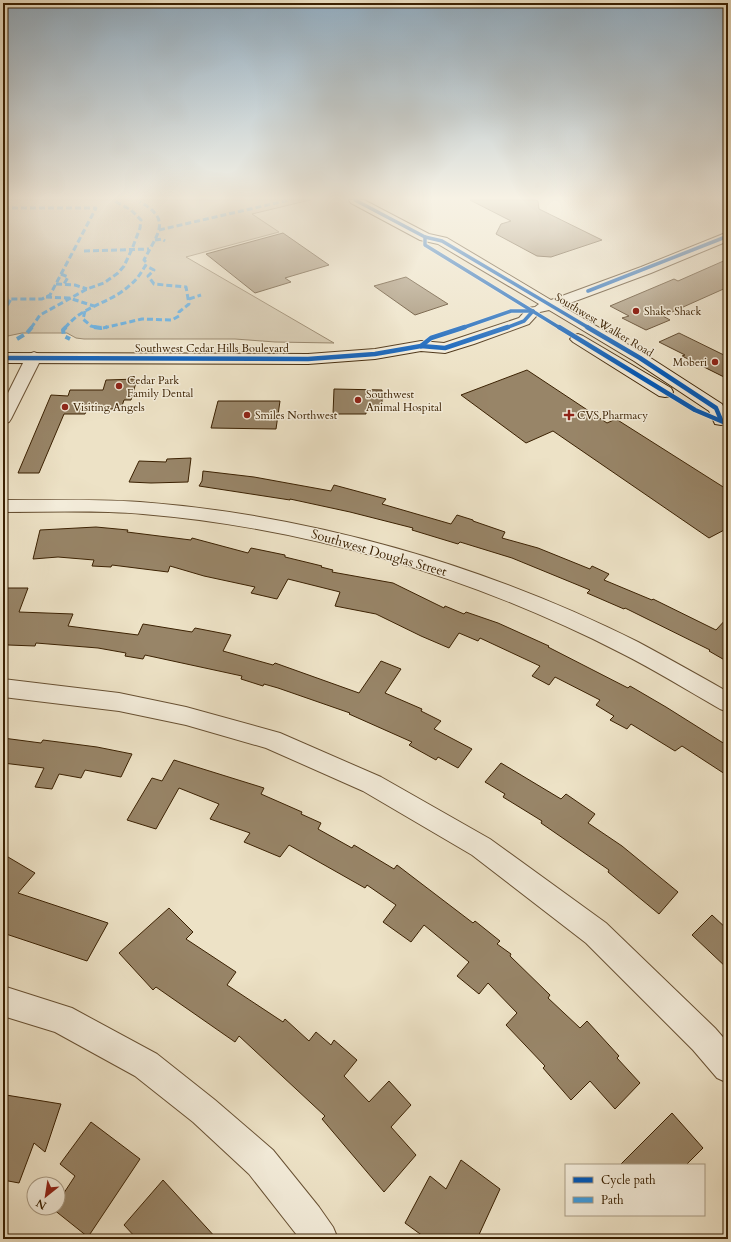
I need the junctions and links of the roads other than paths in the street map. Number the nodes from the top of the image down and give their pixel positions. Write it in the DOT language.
graph roads {
  1 [pos="446,258"];
  2 [pos="471,258"];
  3 [pos="675,258"];
  4 [pos="550,304"];
  5 [pos="533,311"];
  6 [pos="34,357"];
  7 [pos="3,358"];
  8 [pos="3,419"];
  9 [pos="724,422"];
  10 [pos="3,506"];
  11 [pos="3,688"];
  12 [pos="728,703"];
  13 [pos="3,1001"];
  14 [pos="728,1067"];
  15 [pos="321,1239"];
  1 -- 5 [label="main road, Southwest Walker Road"];
  2 -- 4 [label="main road, Southwest Walker Road"];
  3 -- 4 [label="main road, Southwest Cedar Hills Boulevard"];
  4 -- 5 [label="main road, Southwest Cedar Hills Boulevard"];
  4 -- 9 [label="main road, Southwest Walker Road"];
  5 -- 6 [label="main road, Southwest Cedar Hills Boulevard"];
  5 -- 9 [label="main road, Southwest Walker Road"];
  6 -- 7 [label="main road, Southwest Cedar Hills Boulevard"];
  6 -- 8 [label="street"];
  10 -- 12 [label="street, Southwest Douglas Street"];
  11 -- 14 [label="street"];
  13 -- 15 [label="street"];
}
